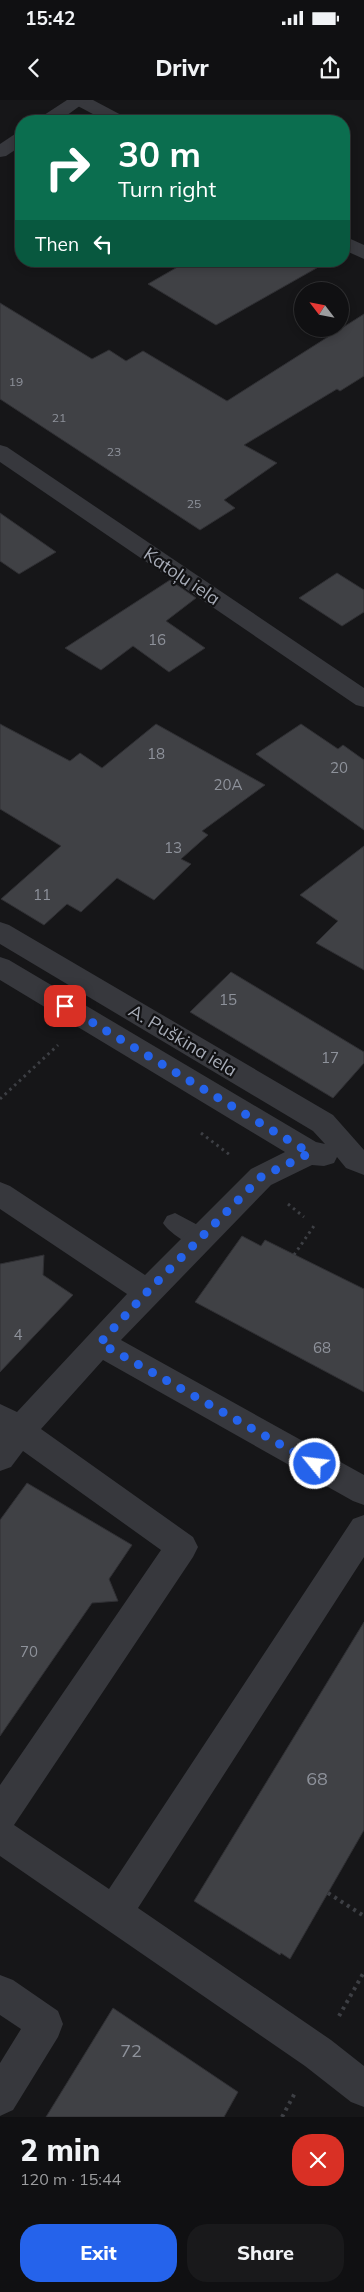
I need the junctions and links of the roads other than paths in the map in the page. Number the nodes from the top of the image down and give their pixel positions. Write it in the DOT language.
graph roads {
  1 [pos="79,100"];
  2 [pos="56,115"];
  3 [pos="108,115"];
  4 [pos="15,142"];
  5 [pos="0,152"];
  6 [pos="350,245"];
  7 [pos="364,253"];
  8 [pos="0,452"];
  9 [pos="364,699"];
  10 [pos="0,932"];
  11 [pos="0,967"];
  12 [pos="310,1153"];
  13 [pos="360,1162"];
  14 [pos="0,1194"];
  15 [pos="176,1223"];
  16 [pos="200,1238"];
  17 [pos="147,1292"];
  18 [pos="100,1343"];
  19 [pos="10,1424"];
  20 [pos="0,1457"];
  21 [pos="364,1491"];
  22 [pos="364,1530"];
  23 [pos="0,1815"];
  24 [pos="0,1836"];
  25 [pos="114,1912"];
  26 [pos="0,1993"];
  27 [pos="364,2089"];
  28 [pos="0,2097"];
  1 -- 2 [label="street"];
  1 -- 3 [label="street"];
  4 -- 5 [label="street"];
  6 -- 7 [label="street"];
  8 -- 9 [label="street, Katoļu iela"];
  10 -- 13 [label="street, A. Puškina iela"];
  11 -- 12 [label="street, A. Puškina iela"];
  12 -- 13 [label="street, A. Puškina iela"];
  12 -- 16 [label="street"];
  14 -- 17 [label="street"];
  15 -- 16 [label="lane"];
  16 -- 17 [label="street"];
  17 -- 18 [label="street"];
  18 -- 19 [label="street"];
  18 -- 21 [label="street"];
  19 -- 20 [label="street"];
  19 -- 23 [label="street"];
  22 -- 25 [label="street"];
  24 -- 25 [label="street"];
  25 -- 27 [label="street"];
  26 -- 28 [label="street"];
}
